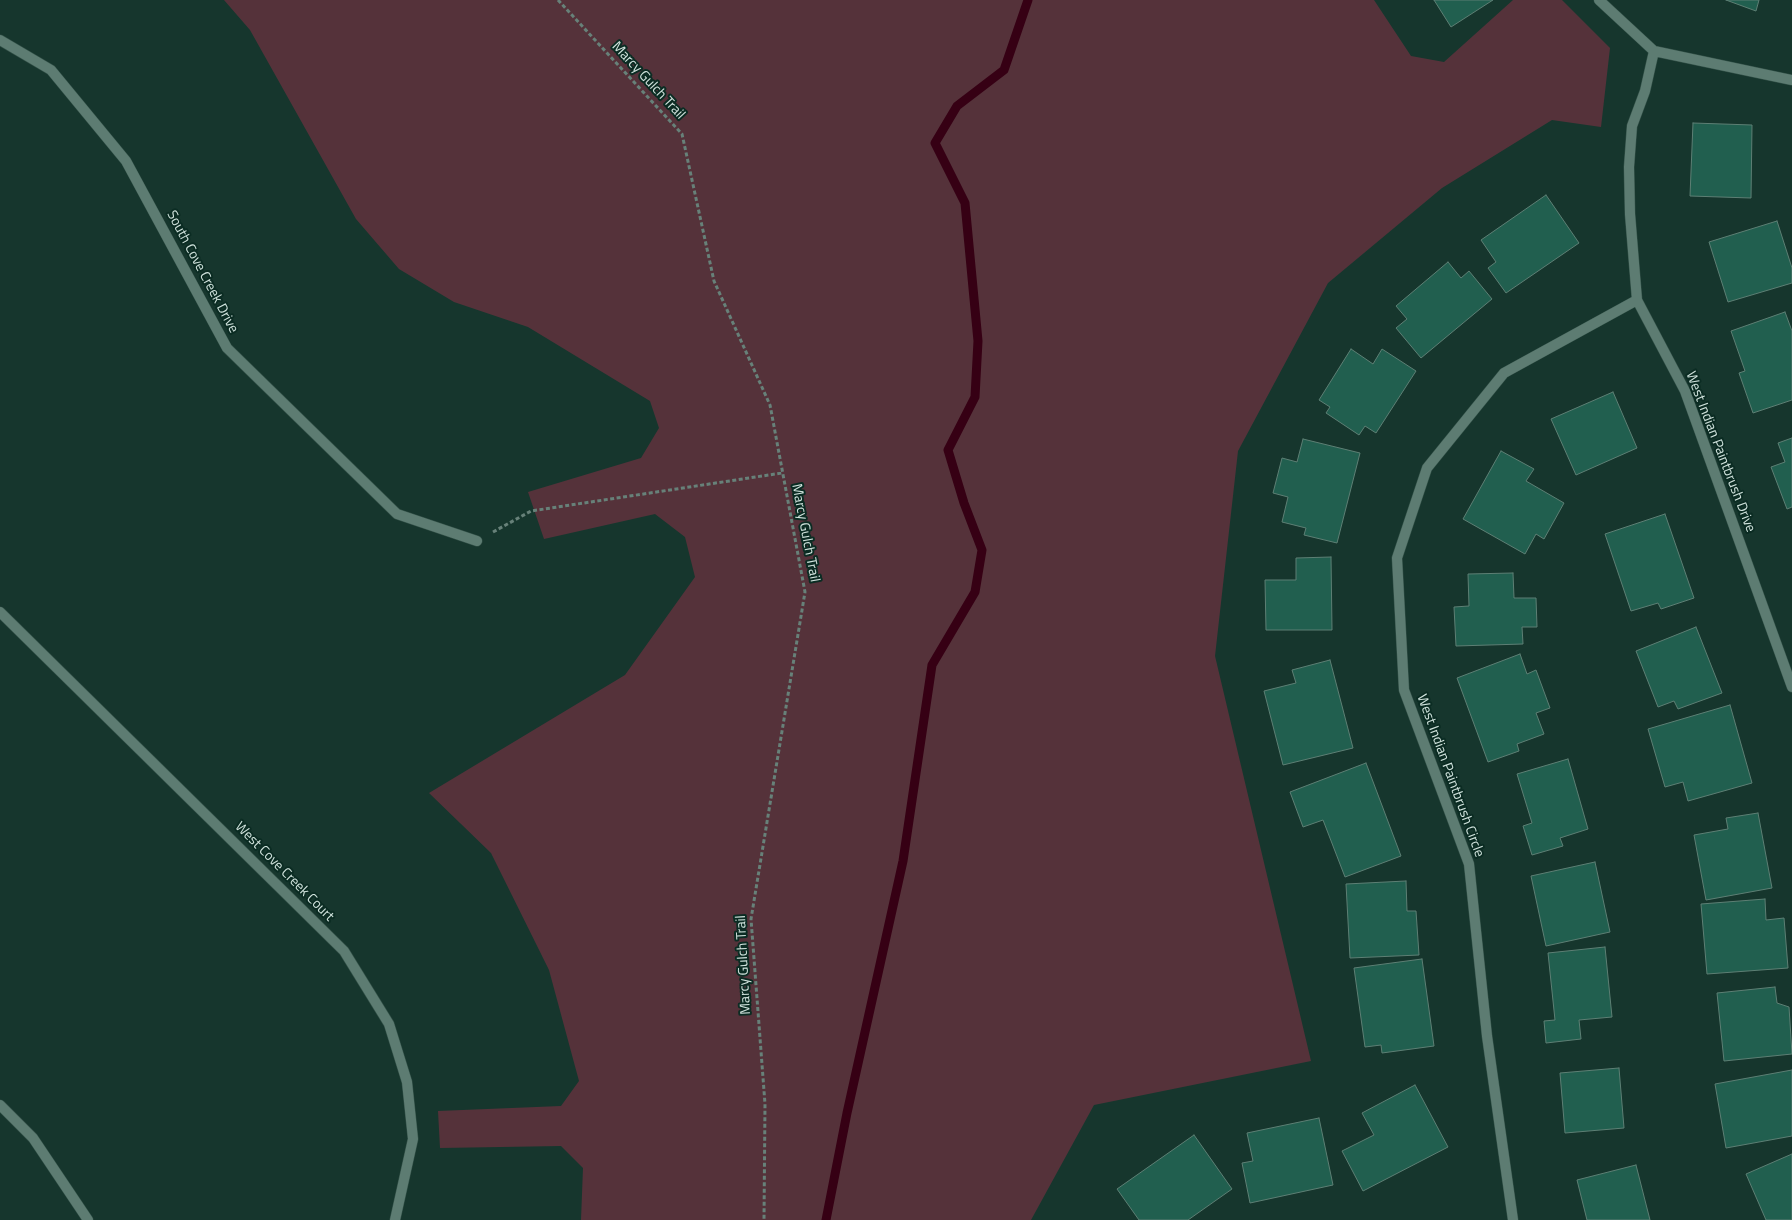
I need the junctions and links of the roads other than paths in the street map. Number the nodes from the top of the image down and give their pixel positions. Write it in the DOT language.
graph roads {
  1 [pos="1599,0"];
  2 [pos="0,40"];
  3 [pos="1654,51"];
  4 [pos="1792,80"];
  5 [pos="1638,300"];
  6 [pos="477,541"];
  7 [pos="0,612"];
  8 [pos="1792,687"];
  9 [pos="0,1106"];
  10 [pos="88,1220"];
  11 [pos="395,1220"];
  12 [pos="1513,1220"];
  1 -- 3 [label="street"];
  2 -- 6 [label="street, South Cove Creek Drive"];
  3 -- 4 [label="street"];
  3 -- 5 [label="street, West Indian Paintbrush Drive"];
  5 -- 8 [label="street, West Indian Paintbrush Drive"];
  5 -- 12 [label="street, West Indian Paintbrush Circle"];
  7 -- 11 [label="street, West Cove Creek Court"];
  9 -- 10 [label="street"];
}
